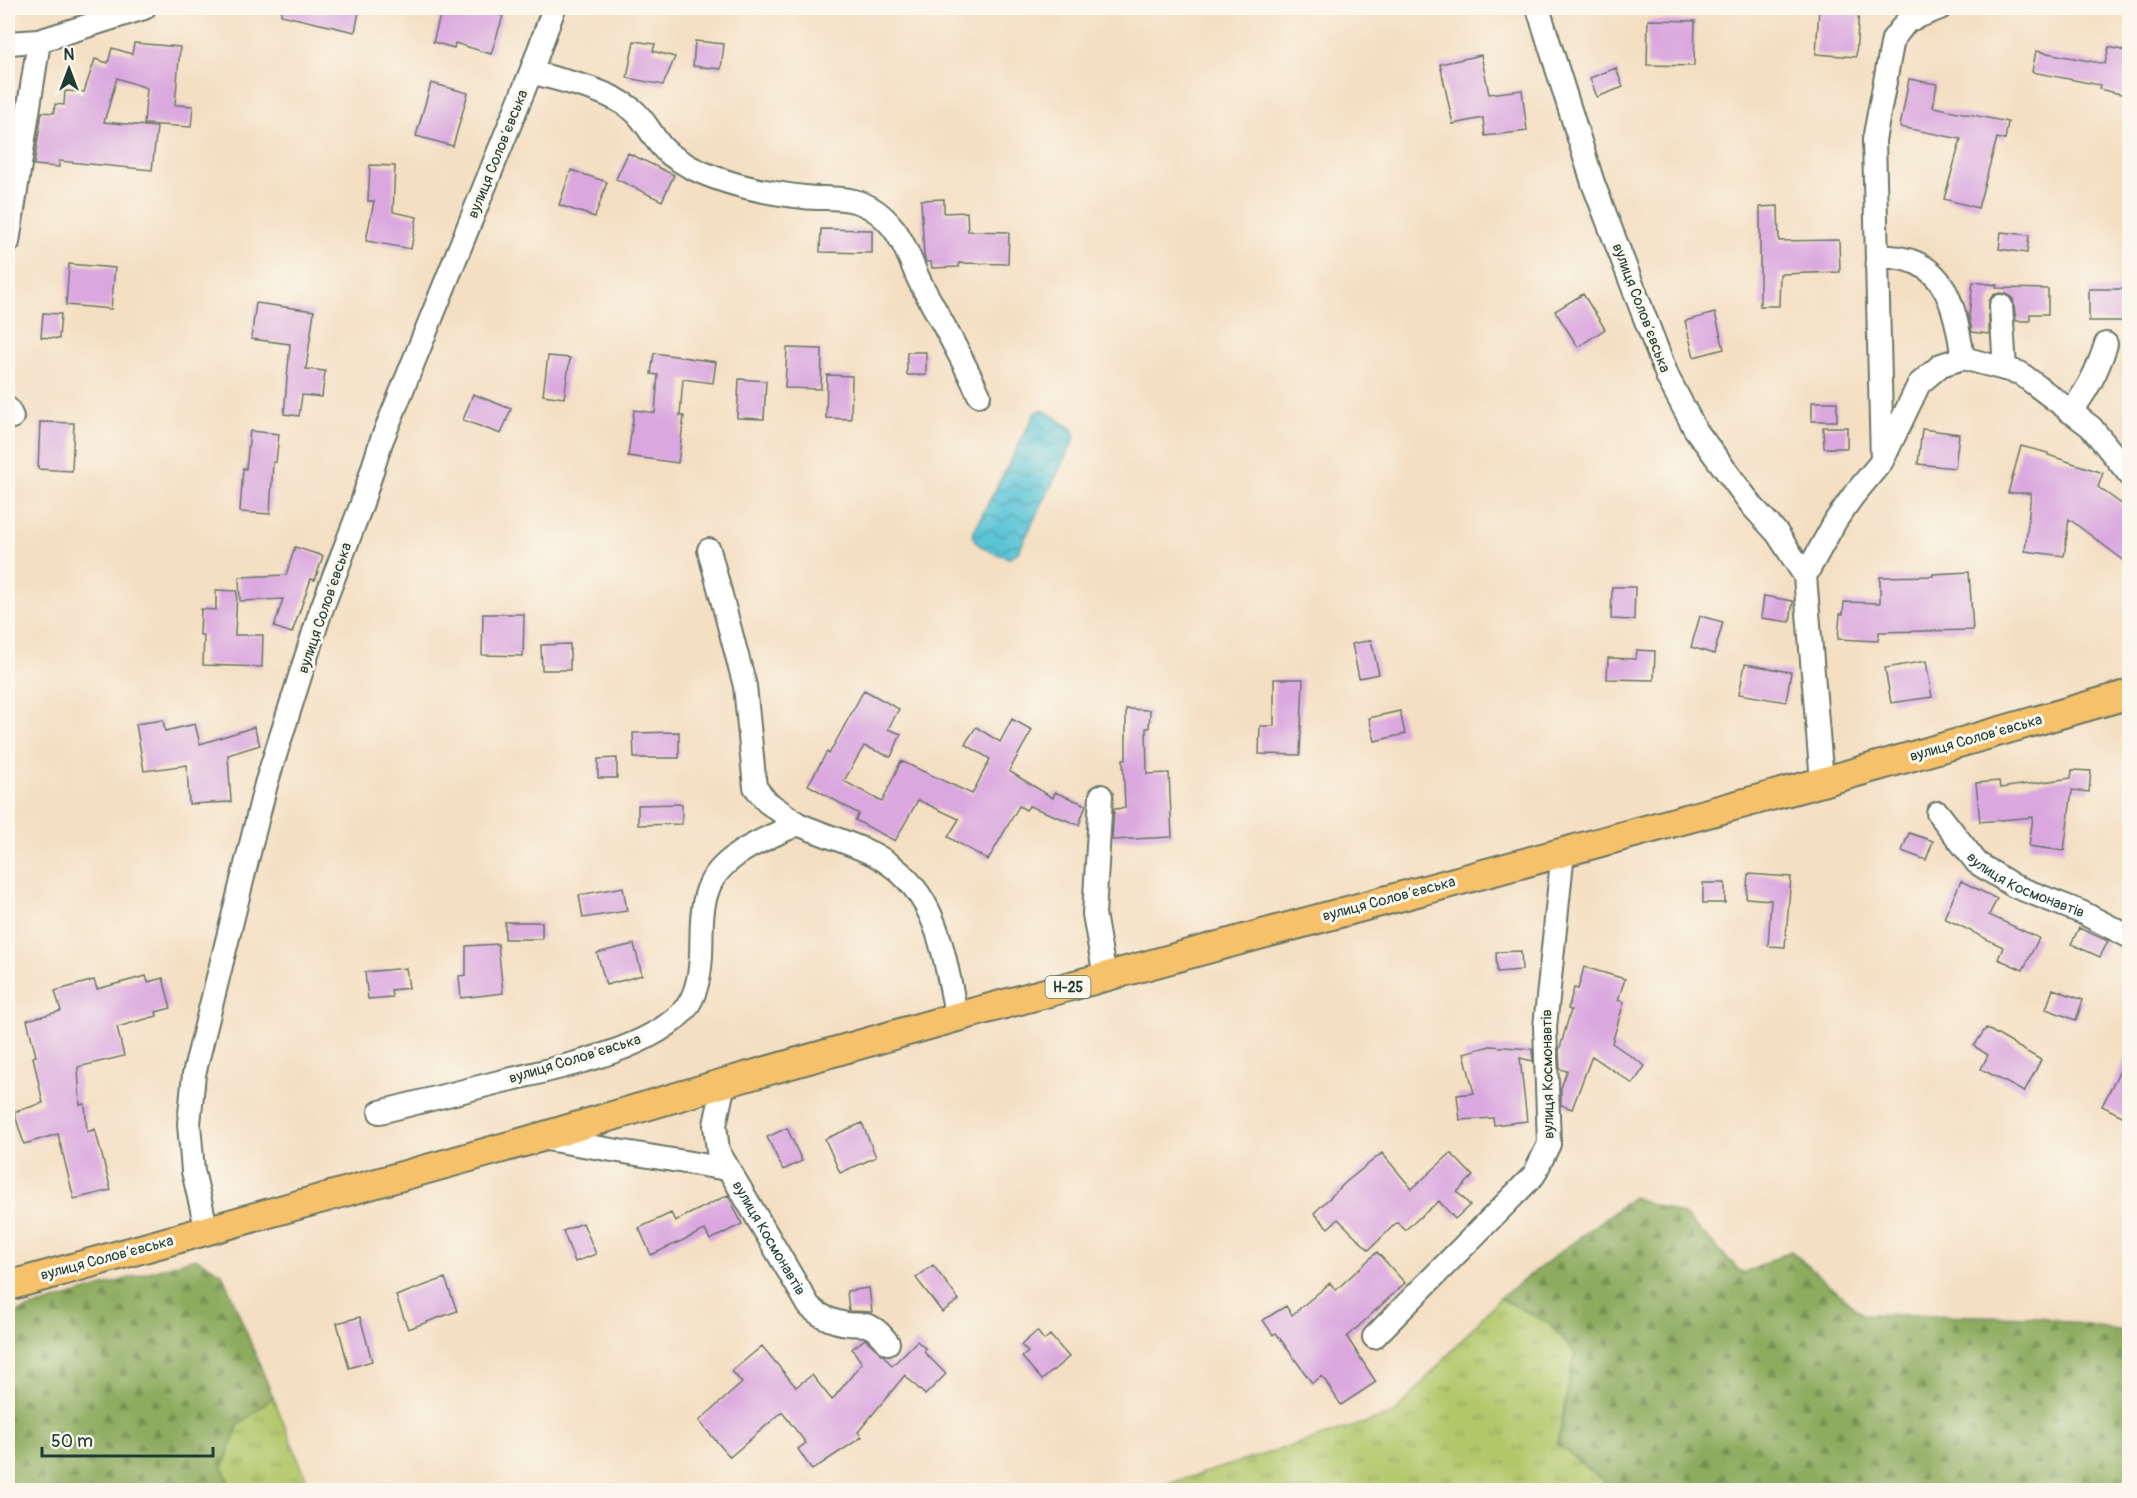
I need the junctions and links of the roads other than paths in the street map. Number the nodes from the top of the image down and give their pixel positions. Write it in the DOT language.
graph roads {
  1 [pos="144,8"];
  2 [pos="554,8"];
  3 [pos="1538,8"];
  4 [pos="1940,8"];
  5 [pos="39,41"];
  6 [pos="8,43"];
  7 [pos="531,72"];
  8 [pos="8,242"];
  9 [pos="1877,257"];
  10 [pos="2001,306"];
  11 [pos="2106,344"];
  12 [pos="1963,358"];
  13 [pos="2005,369"];
  14 [pos="979,395"];
  15 [pos="2070,412"];
  16 [pos="1882,461"];
  17 [pos="2130,475"];
  18 [pos="709,550"];
  19 [pos="1805,576"];
  20 [pos="2130,694"];
  21 [pos="1822,782"];
  22 [pos="1101,796"];
  23 [pos="1938,813"];
  24 [pos="798,824"];
  25 [pos="1563,851"];
  26 [pos="2130,937"];
  27 [pos="1106,976"];
  28 [pos="957,1017"];
  29 [pos="724,1083"];
  30 [pos="380,1112"];
  31 [pos="538,1138"];
  32 [pos="727,1169"];
  33 [pos="207,1231"];
  34 [pos="8,1286"];
  35 [pos="1374,1337"];
  36 [pos="888,1342"];
  1 -- 5 [label="street"];
  2 -- 7 [label="street, вулиця Соловʼєвська"];
  3 -- 19 [label="street, вулиця Соловʼєвська"];
  4 -- 9 [label="street"];
  5 -- 6 [label="street"];
  5 -- 8 [label="street"];
  7 -- 14 [label="street"];
  7 -- 33 [label="street, вулиця Соловʼєвська"];
  9 -- 12 [label="street"];
  9 -- 16 [label="street"];
  10 -- 13 [label="street"];
  11 -- 15 [label="street"];
  12 -- 13 [label="street"];
  12 -- 16 [label="street"];
  13 -- 15 [label="street"];
  15 -- 17 [label="street"];
  16 -- 19 [label="street"];
  18 -- 24 [label="street"];
  19 -- 21 [label="street, вулиця Соловʼєвська"];
  20 -- 21 [label="main road, вулиця Соловʼєвська / Н-25"];
  21 -- 25 [label="main road, вулиця Соловʼєвська / Н-25"];
  22 -- 27 [label="street"];
  23 -- 26 [label="street, вулиця Космонавтів"];
  24 -- 28 [label="street"];
  24 -- 30 [label="street, вулиця Соловʼєвська"];
  25 -- 27 [label="main road, вулиця Соловʼєвська / Н-25"];
  25 -- 35 [label="street, вулиця Космонавтів"];
  27 -- 28 [label="main road, вулиця Соловʼєвська / Н-25"];
  28 -- 29 [label="main road, вулиця Соловʼєвська / Н-25"];
  29 -- 31 [label="main road, вулиця Соловʼєвська / Н-25"];
  29 -- 32 [label="street, вулиця Космонавтів"];
  31 -- 32 [label="street"];
  31 -- 33 [label="main road, вулиця Соловʼєвська / Н-25"];
  32 -- 36 [label="street, вулиця Космонавтів"];
  33 -- 34 [label="main road, вулиця Соловʼєвська / Н-25"];
}
